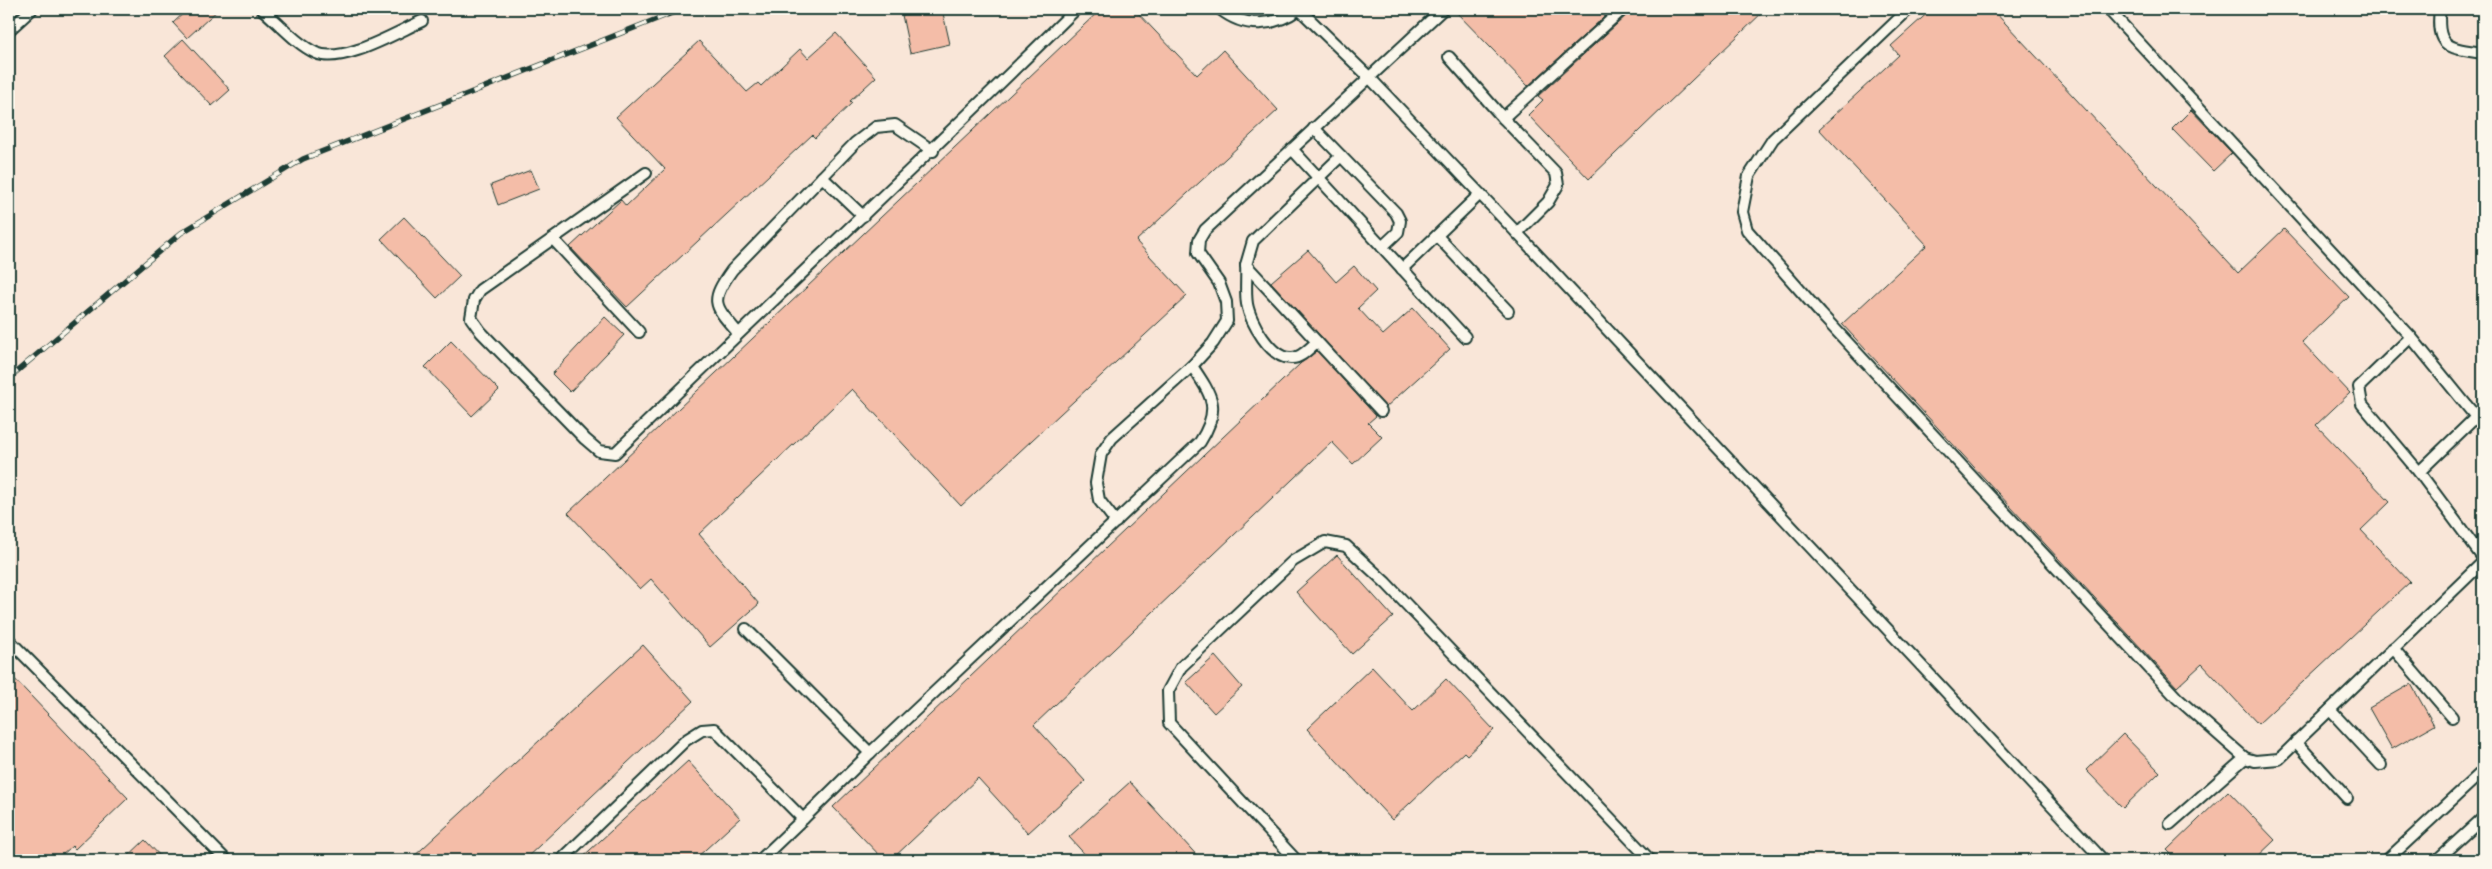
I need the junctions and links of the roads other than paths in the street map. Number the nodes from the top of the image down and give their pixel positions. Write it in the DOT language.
graph roads {
  1 [pos="32,9"];
  2 [pos="262,9"];
  3 [pos="1076,9"];
  4 [pos="1220,9"];
  5 [pos="1299,9"];
  6 [pos="1443,9"];
  7 [pos="1623,9"];
  8 [pos="1910,9"];
  9 [pos="2108,9"];
  10 [pos="2440,9"];
  11 [pos="422,22"];
  12 [pos="9,30"];
  13 [pos="2483,53"];
  14 [pos="1448,57"];
  15 [pos="1369,77"];
  16 [pos="1502,118"];
  17 [pos="1314,128"];
  18 [pos="1292,149"];
  19 [pos="933,151"];
  20 [pos="1341,156"];
  21 [pos="646,174"];
  22 [pos="822,177"];
  23 [pos="1318,178"];
  24 [pos="1480,194"];
  25 [pos="863,216"];
  26 [pos="1517,233"];
  27 [pos="1437,236"];
  28 [pos="553,239"];
  29 [pos="1382,247"];
  30 [pos="1246,265"];
  31 [pos="1402,269"];
  32 [pos="1508,311"];
  33 [pos="639,332"];
  34 [pos="738,333"];
  35 [pos="2411,337"];
  36 [pos="1465,338"];
  37 [pos="1317,342"];
  38 [pos="1192,366"];
  39 [pos="1381,411"];
  40 [pos="2476,417"];
  41 [pos="2483,425"];
  42 [pos="2419,472"];
  43 [pos="1116,522"];
  44 [pos="2483,558"];
  45 [pos="2483,562"];
  46 [pos="746,630"];
  47 [pos="9,640"];
  48 [pos="2393,648"];
  49 [pos="2330,710"];
  50 [pos="2452,717"];
  51 [pos="2296,742"];
  52 [pos="870,753"];
  53 [pos="2246,758"];
  54 [pos="2381,765"];
  55 [pos="2483,771"];
  56 [pos="2347,798"];
  57 [pos="2483,818"];
  58 [pos="803,819"];
  59 [pos="2170,824"];
  60 [pos="226,860"];
  61 [pos="561,860"];
  62 [pos="760,860"];
  63 [pos="1296,860"];
  64 [pos="1650,860"];
  65 [pos="2103,860"];
  66 [pos="2387,860"];
  67 [pos="2437,860"];
  1 -- 12 [label="lane"];
  2 -- 11 [label="lane"];
  3 -- 19 [label="lane"];
  4 -- 5 [label="lane"];
  5 -- 15 [label="lane"];
  6 -- 15 [label="lane"];
  7 -- 16 [label="lane"];
  8 -- 53 [label="lane"];
  9 -- 35 [label="lane"];
  10 -- 13 [label="lane"];
  14 -- 16 [label="lane"];
  15 -- 17 [label="lane"];
  15 -- 24 [label="lane"];
  16 -- 26 [label="lane"];
  17 -- 18 [label="lane"];
  17 -- 20 [label="lane"];
  18 -- 23 [label="lane"];
  18 -- 38 [label="lane"];
  19 -- 22 [label="lane"];
  19 -- 25 [label="lane"];
  20 -- 23 [label="lane"];
  20 -- 29 [label="lane"];
  21 -- 28 [label="lane"];
  22 -- 25 [label="lane"];
  22 -- 34 [label="lane"];
  23 -- 29 [label="lane"];
  23 -- 30 [label="lane"];
  24 -- 26 [label="lane"];
  24 -- 27 [label="lane"];
  25 -- 34 [label="lane"];
  26 -- 65 [label="lane"];
  27 -- 31 [label="lane"];
  27 -- 32 [label="lane"];
  28 -- 33 [label="lane"];
  28 -- 34 [label="lane"];
  29 -- 31 [label="lane"];
  30 -- 37 [label="lane"];
  30 -- 37 [label="lane"];
  31 -- 36 [label="lane"];
  35 -- 40 [label="lane"];
  35 -- 42 [label="lane"];
  37 -- 39 [label="lane"];
  38 -- 43 [label="lane"];
  38 -- 43 [label="lane"];
  40 -- 41 [label="lane"];
  40 -- 42 [label="lane"];
  42 -- 44 [label="lane"];
  43 -- 52 [label="lane"];
  45 -- 48 [label="lane"];
  46 -- 52 [label="lane"];
  47 -- 60 [label="lane"];
  48 -- 49 [label="lane"];
  48 -- 50 [label="lane"];
  49 -- 51 [label="lane"];
  49 -- 54 [label="lane"];
  51 -- 53 [label="lane"];
  51 -- 56 [label="lane"];
  52 -- 58 [label="lane"];
  53 -- 59 [label="lane"];
  55 -- 66 [label="lane"];
  57 -- 67 [label="lane"];
  58 -- 61 [label="lane"];
  58 -- 62 [label="lane"];
  63 -- 64 [label="lane"];
}
